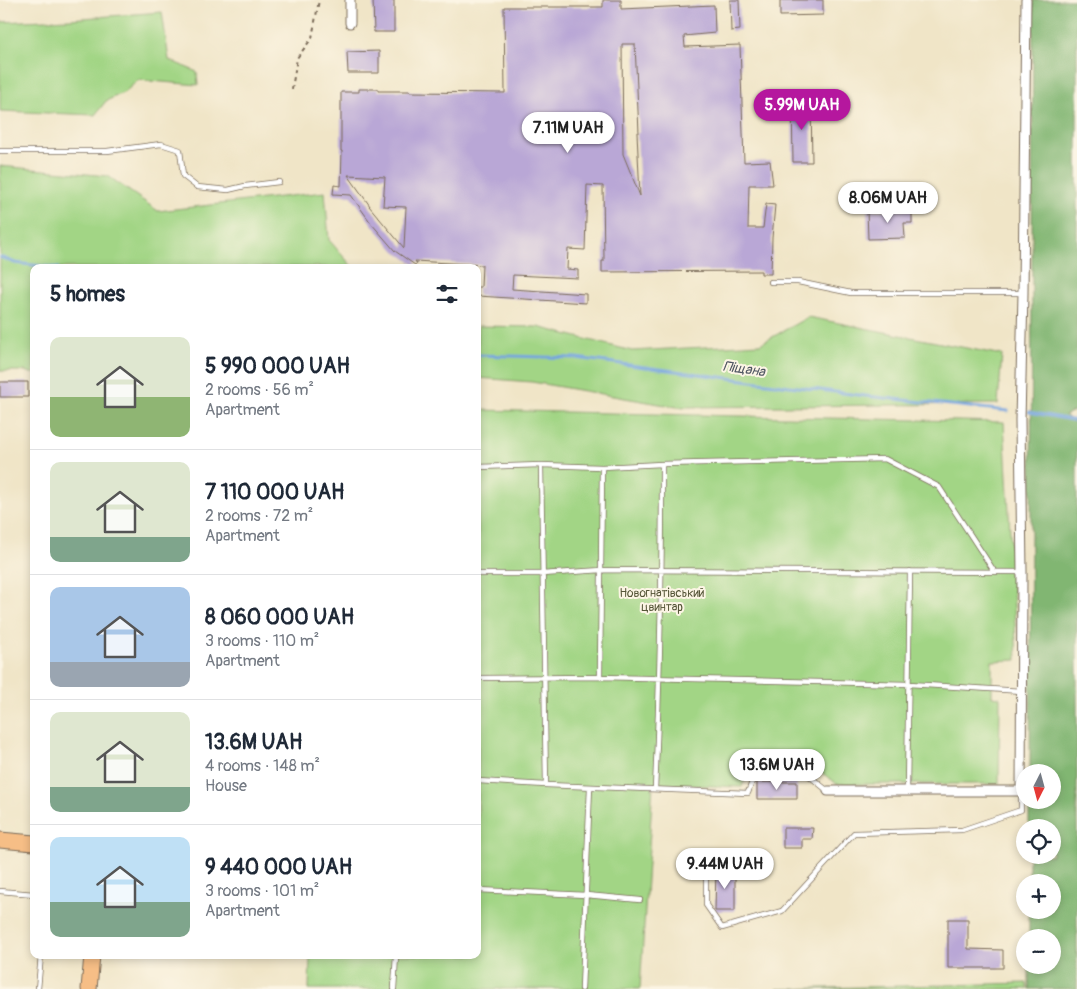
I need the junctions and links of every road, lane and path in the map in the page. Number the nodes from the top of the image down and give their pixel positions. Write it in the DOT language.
graph roads {
  1 [pos="319,0"];
  2 [pos="350,0"];
  3 [pos="1026,0"];
  4 [pos="350,23"];
  5 [pos="292,89"];
  6 [pos="0,151"];
  7 [pos="279,182"];
  8 [pos="772,282"];
  9 [pos="1023,294"];
  10 [pos="662,464"];
  11 [pos="540,465"];
  12 [pos="481,467"];
  13 [pos="602,467"];
  14 [pos="602,570"];
  15 [pos="662,570"];
  16 [pos="910,571"];
  17 [pos="994,572"];
  18 [pos="1022,572"];
  19 [pos="481,574"];
  20 [pos="542,574"];
  21 [pos="600,677"];
  22 [pos="481,678"];
  23 [pos="545,678"];
  24 [pos="660,679"];
  25 [pos="909,684"];
  26 [pos="1022,691"];
  27 [pos="1021,764"];
  28 [pos="481,781"];
  29 [pos="546,785"];
  30 [pos="590,787"];
  31 [pos="655,789"];
  32 [pos="828,791"];
  33 [pos="908,791"];
  34 [pos="1016,791"];
  35 [pos="1021,809"];
  36 [pos="0,840"];
  37 [pos="30,843"];
  38 [pos="706,869"];
  39 [pos="481,890"];
  40 [pos="0,891"];
  41 [pos="30,894"];
  42 [pos="586,895"];
  43 [pos="640,900"];
  44 [pos="41,959"];
  45 [pos="92,959"];
  46 [pos="396,959"];
  47 [pos="38,989"];
  48 [pos="89,989"];
  49 [pos="394,989"];
  50 [pos="582,989"];
  1 -- 5 [label="path"];
  2 -- 4 [label="street"];
  3 -- 9 [label="street"];
  6 -- 7 [label="lane"];
  8 -- 9 [label="lane"];
  9 -- 18 [label="street"];
  10 -- 13 [label="lane"];
  10 -- 15 [label="lane"];
  10 -- 17 [label="lane"];
  11 -- 12 [label="lane"];
  11 -- 13 [label="lane"];
  11 -- 20 [label="lane"];
  13 -- 14 [label="lane"];
  14 -- 15 [label="lane"];
  14 -- 20 [label="lane"];
  14 -- 21 [label="lane"];
  15 -- 16 [label="lane"];
  15 -- 24 [label="lane"];
  16 -- 17 [label="lane"];
  16 -- 25 [label="lane"];
  17 -- 18 [label="lane"];
  18 -- 26 [label="street"];
  19 -- 20 [label="lane"];
  20 -- 23 [label="lane"];
  21 -- 23 [label="lane"];
  21 -- 24 [label="lane"];
  22 -- 23 [label="lane"];
  23 -- 29 [label="lane"];
  24 -- 25 [label="lane"];
  24 -- 31 [label="lane"];
  25 -- 26 [label="lane"];
  25 -- 33 [label="lane"];
  26 -- 27 [label="street"];
  28 -- 29 [label="lane"];
  29 -- 30 [label="lane"];
  30 -- 31 [label="lane"];
  30 -- 42 [label="lane"];
  31 -- 32 [label="lane"];
  32 -- 33 [label="street"];
  33 -- 34 [label="street"];
  35 -- 38 [label="lane"];
  36 -- 37 [label="main road"];
  39 -- 42 [label="lane"];
  40 -- 41 [label="lane"];
  42 -- 43 [label="lane"];
  42 -- 50 [label="lane"];
  44 -- 47 [label="lane"];
  45 -- 48 [label="main road"];
  46 -- 49 [label="lane"];
}
